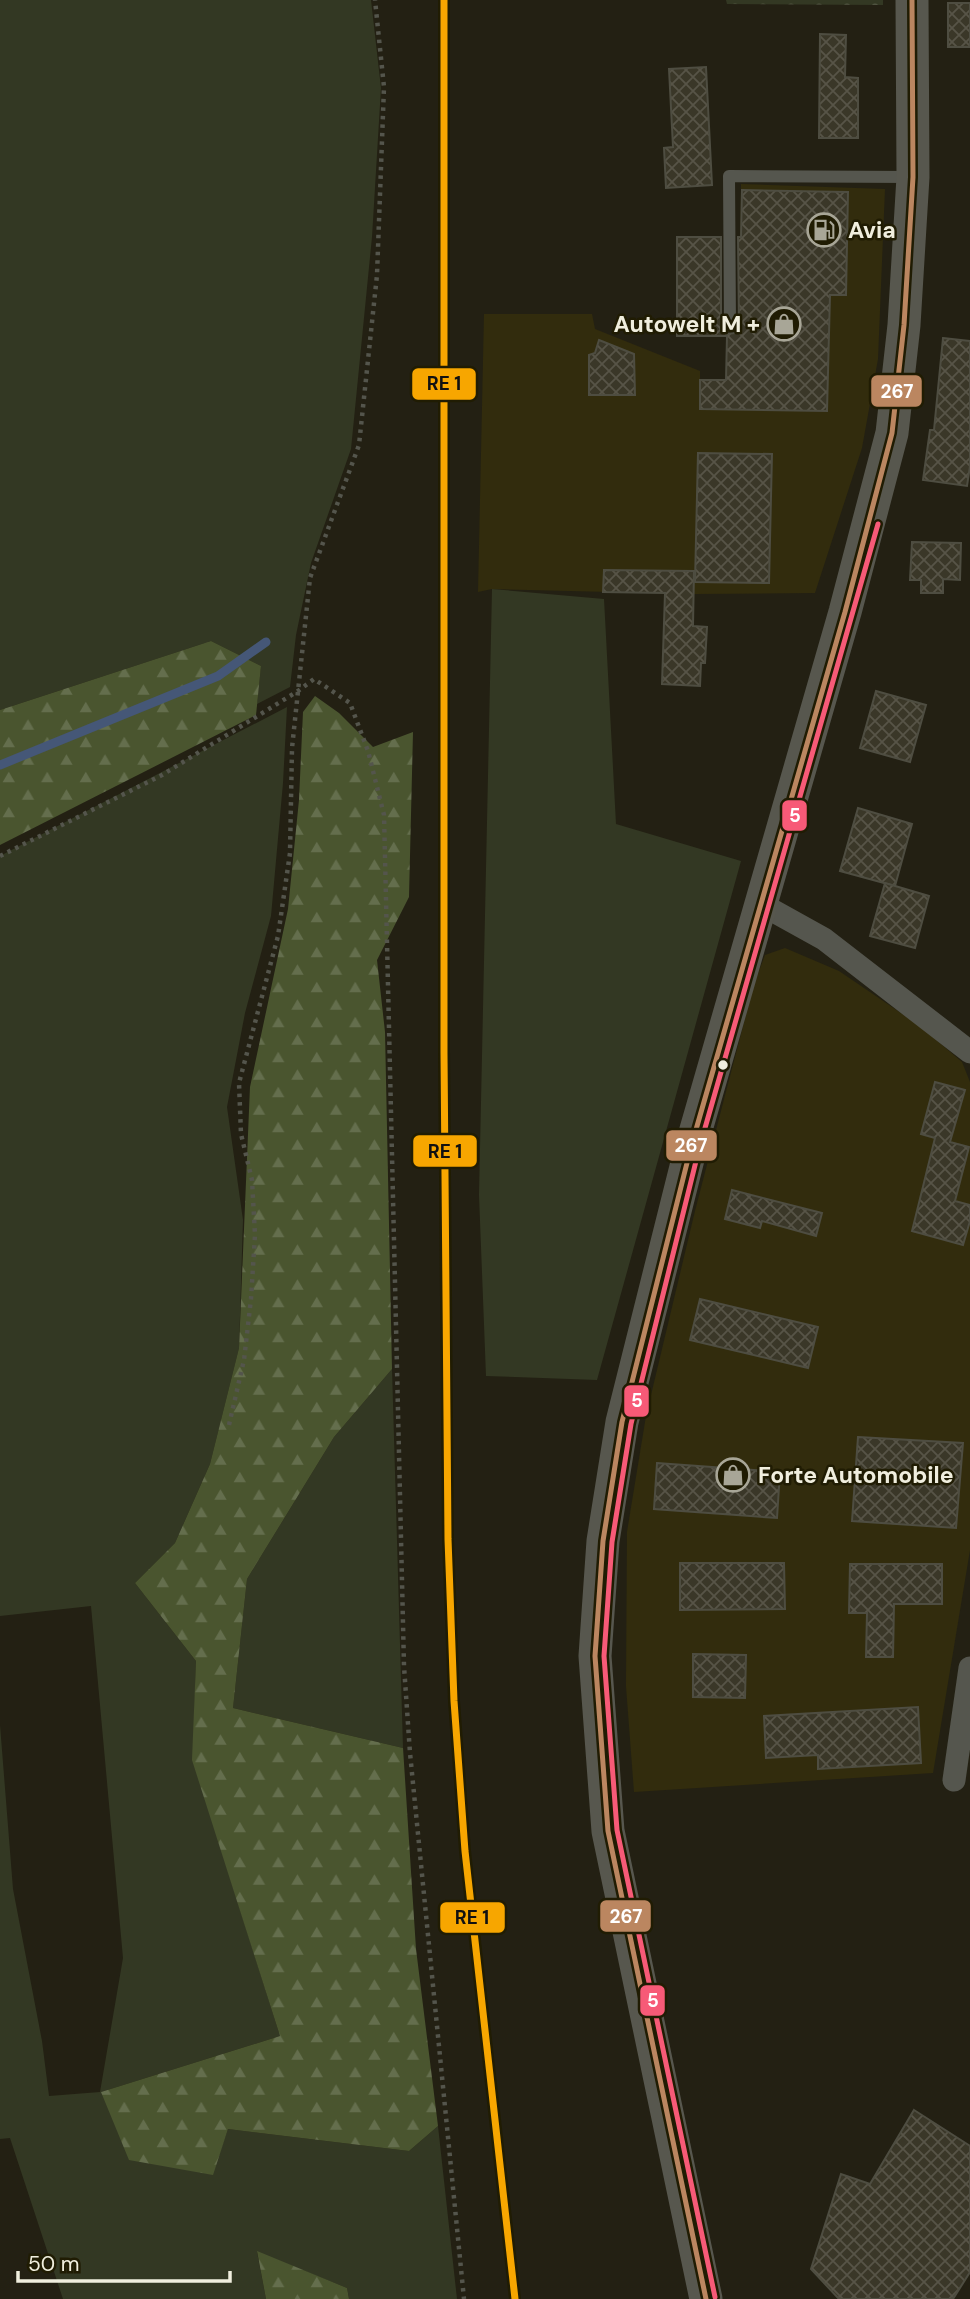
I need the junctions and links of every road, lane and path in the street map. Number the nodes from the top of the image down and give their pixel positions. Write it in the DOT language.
graph roads {
  1 [pos="375,0"];
  2 [pos="912,0"];
  3 [pos="913,177"];
  4 [pos="730,326"];
  5 [pos="298,691"];
  6 [pos="0,856"];
  7 [pos="761,904"];
  8 [pos="970,1052"];
  9 [pos="229,1425"];
  10 [pos="970,1668"];
  11 [pos="954,1780"];
  12 [pos="464,2299"];
  13 [pos="706,2299"];
  1 -- 5 [label="path"];
  2 -- 3 [label="street"];
  3 -- 4 [label="lane"];
  3 -- 7 [label="street"];
  5 -- 6 [label="path"];
  5 -- 9 [label="path"];
  5 -- 12 [label="path"];
  7 -- 8 [label="street"];
  7 -- 13 [label="street"];
  10 -- 11 [label="street"];
}
